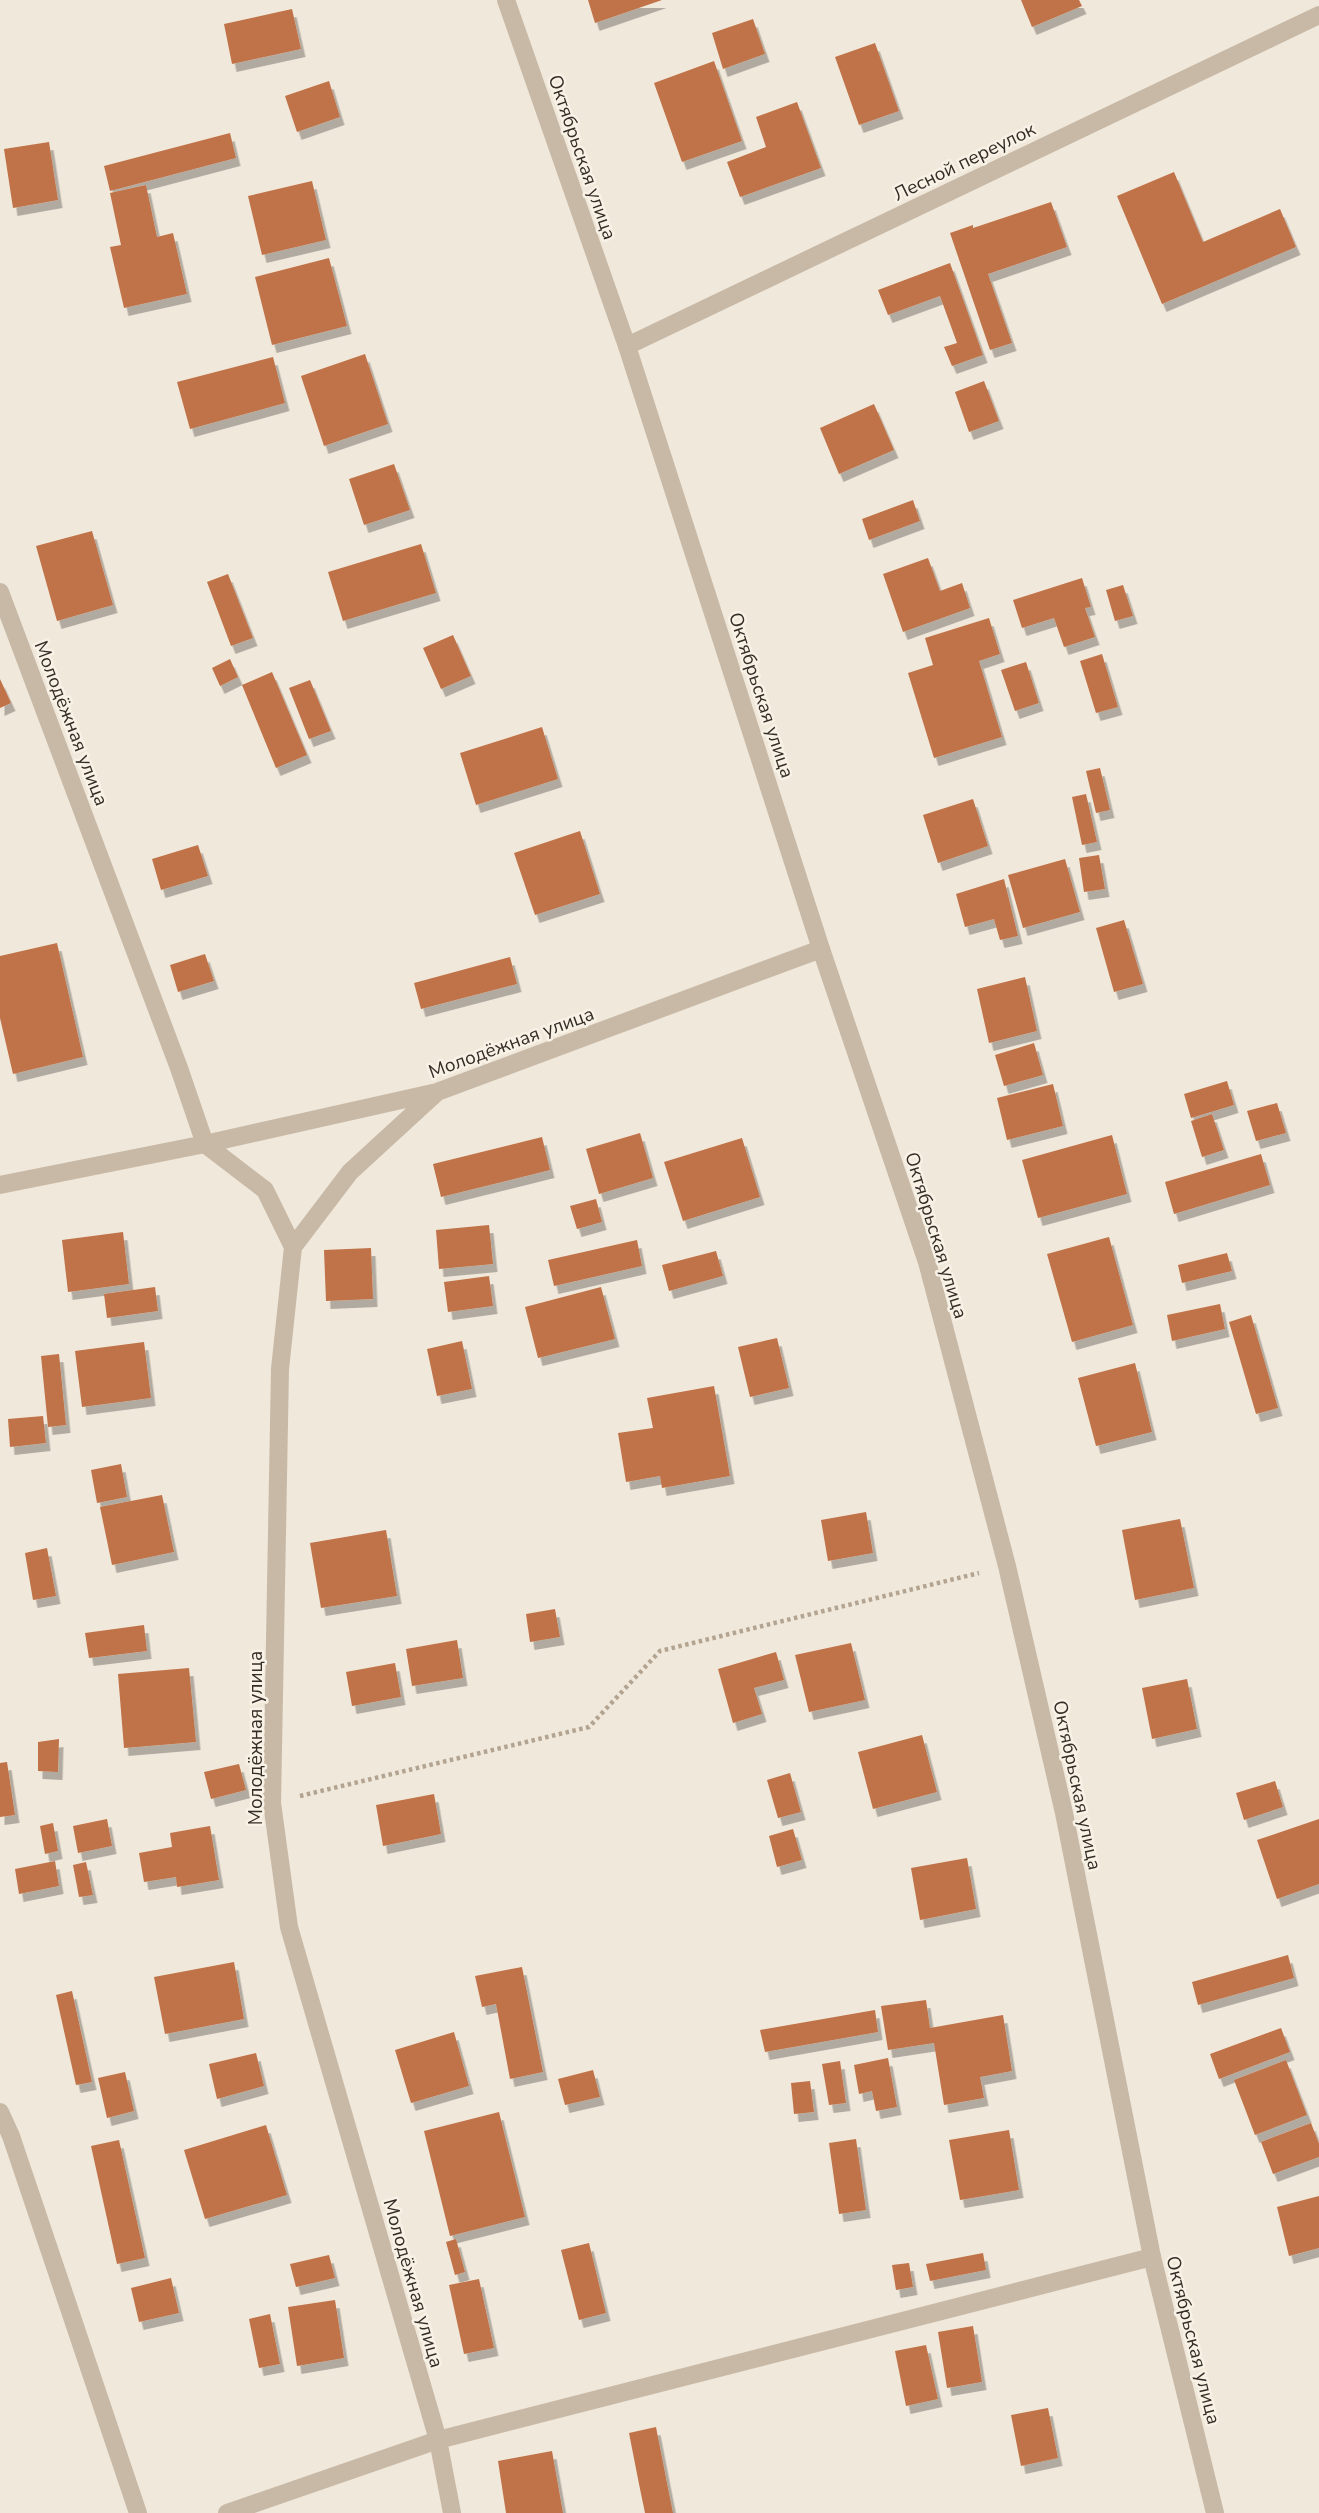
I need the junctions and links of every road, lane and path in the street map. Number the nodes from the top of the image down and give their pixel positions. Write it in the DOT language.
graph roads {
  1 [pos="506,0"];
  2 [pos="1319,15"];
  3 [pos="627,345"];
  4 [pos="0,592"];
  5 [pos="821,949"];
  6 [pos="437,1092"];
  7 [pos="205,1144"];
  8 [pos="0,1185"];
  9 [pos="293,1247"];
  10 [pos="1007,1566"];
  11 [pos="272,1803"];
  12 [pos="0,2112"];
  13 [pos="1152,2257"];
  14 [pos="438,2440"];
  15 [pos="138,2513"];
  16 [pos="227,2513"];
  17 [pos="452,2513"];
  18 [pos="1215,2513"];
  1 -- 3 [label="street, Октябрьская улица"];
  2 -- 3 [label="street, Лесной переулок"];
  3 -- 5 [label="street, Октябрьская улица"];
  4 -- 7 [label="street, Молодёжная улица"];
  5 -- 6 [label="street, Молодёжная улица"];
  5 -- 10 [label="street, Октябрьская улица"];
  6 -- 7 [label="street, Молодёжная улица"];
  6 -- 9 [label="street"];
  7 -- 8 [label="street, Молодёжная улица"];
  7 -- 9 [label="street"];
  9 -- 11 [label="street, Молодёжная улица"];
  10 -- 11 [label="path"];
  10 -- 13 [label="street, Октябрьская улица"];
  11 -- 14 [label="street, Молодёжная улица"];
  12 -- 15 [label="street"];
  13 -- 14 [label="street"];
  13 -- 18 [label="street, Октябрьская улица"];
  14 -- 16 [label="street"];
  14 -- 17 [label="street, Молодёжная улица"];
}
